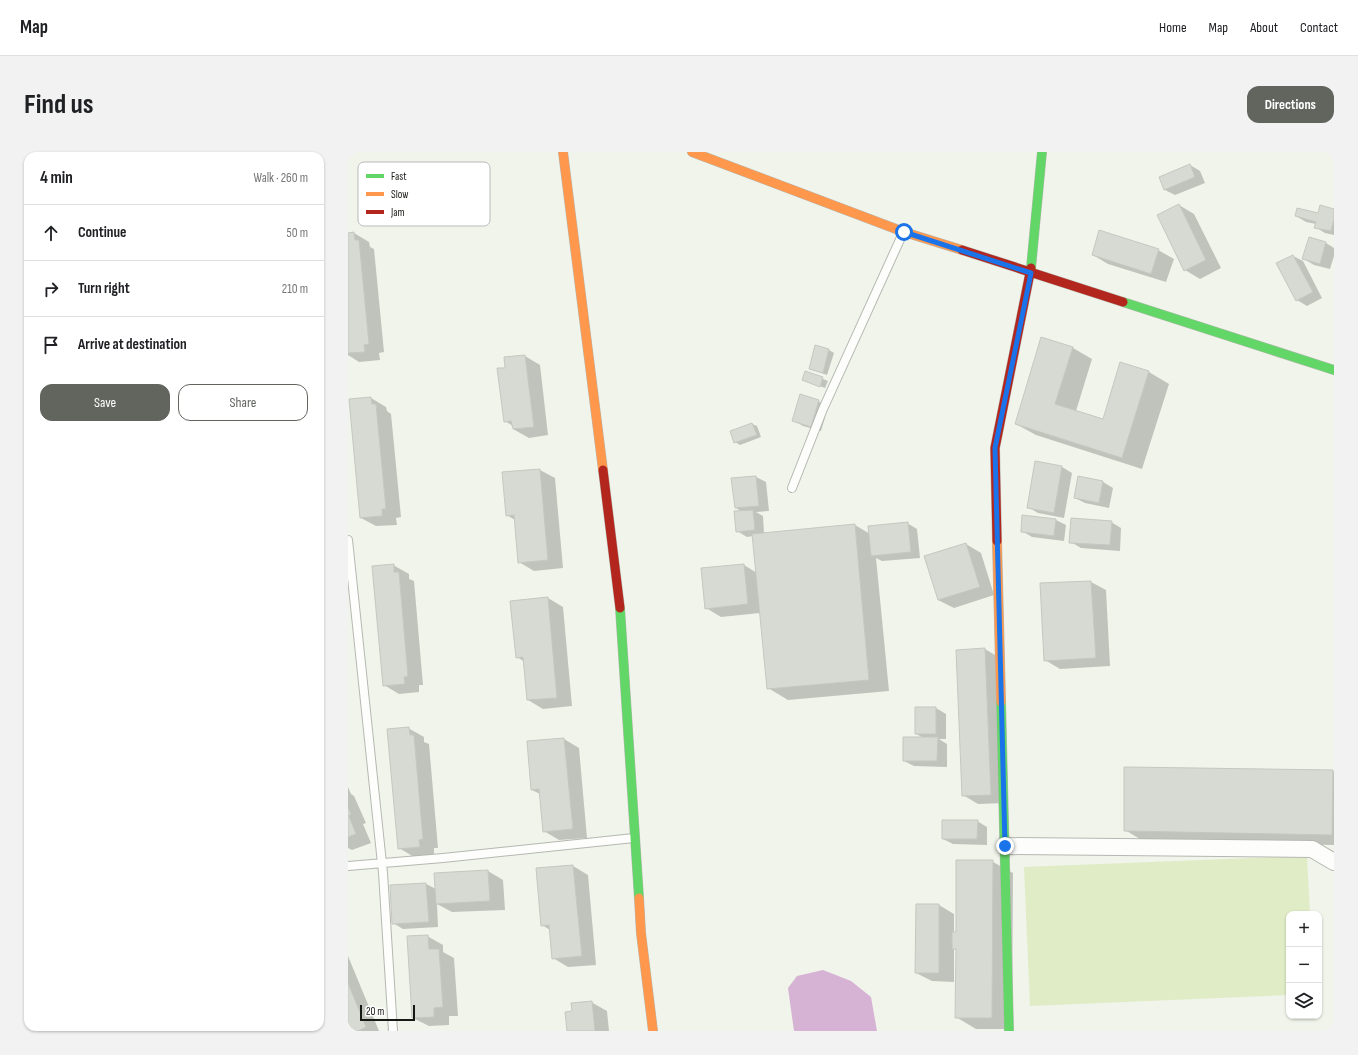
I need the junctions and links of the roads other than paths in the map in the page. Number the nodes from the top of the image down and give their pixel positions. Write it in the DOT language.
graph roads {
  1 [pos="562,152"];
  2 [pos="692,152"];
  3 [pos="1042,152"];
  4 [pos="904,232"];
  5 [pos="1031,273"];
  6 [pos="1334,370"];
  7 [pos="792,488"];
  8 [pos="348,540"];
  9 [pos="634,837"];
  10 [pos="1005,846"];
  11 [pos="1334,862"];
  12 [pos="348,866"];
  13 [pos="393,1031"];
  14 [pos="653,1031"];
  15 [pos="1010,1031"];
  1 -- 9 [label="street"];
  2 -- 4 [label="street"];
  3 -- 5 [label="street"];
  4 -- 5 [label="street"];
  4 -- 7 [label="lane"];
  5 -- 6 [label="street"];
  5 -- 10 [label="street"];
  8 -- 13 [label="lane"];
  9 -- 12 [label="lane"];
  9 -- 14 [label="street"];
  10 -- 11 [label="street"];
  10 -- 15 [label="street"];
}
